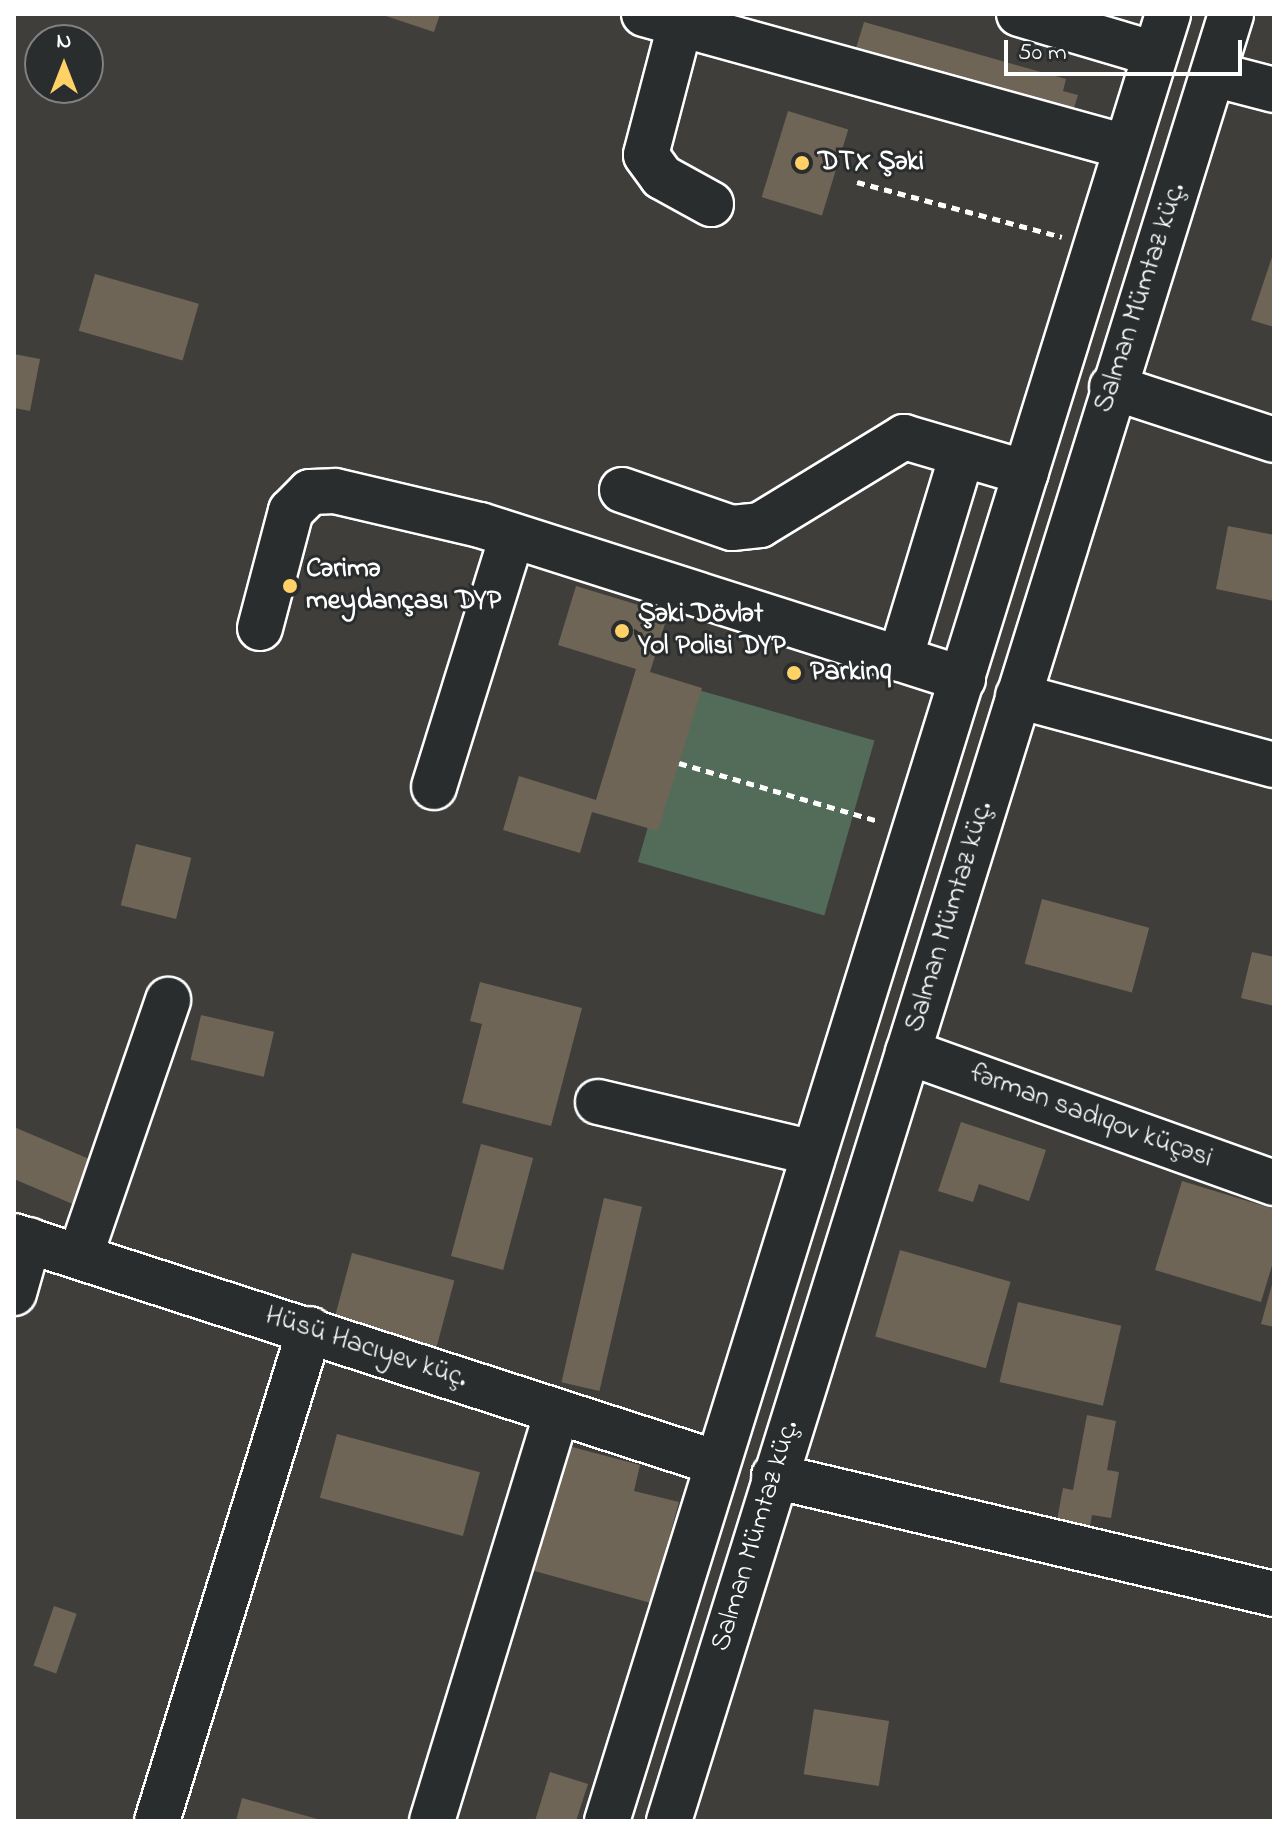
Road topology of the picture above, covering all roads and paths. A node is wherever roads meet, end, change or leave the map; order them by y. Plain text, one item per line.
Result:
1 (1019, 14) edge
2 (1231, 14) edge
3 (662, 19) edge
4 (1161, 34) edge
5 (1213, 74) junction
6 (1274, 90) edge
7 (1126, 147) junction
8 (857, 182) dead end
9 (711, 204) dead end
10 (1094, 245) junction
11 (1112, 387) junction
12 (1274, 440) edge
13 (962, 455) junction
14 (1026, 473) junction
15 (622, 490) dead end
16 (512, 536) junction
17 (260, 628) dead end
18 (900, 659) junction
19 (963, 679) junction
20 (1018, 696) junction
21 (679, 763) dead end
22 (1274, 765) edge
23 (434, 787) dead end
24 (914, 832) junction
25 (168, 1000) dead end
26 (908, 1052) junction
27 (598, 1102) dead end
28 (813, 1153) junction
29 (1274, 1183) edge
30 (22, 1238) edge
31 (80, 1256) junction
32 (14, 1293) edge
33 (310, 1329) junction
34 (738, 1397) junction
35 (557, 1412) junction
36 (793, 1416) junction
37 (717, 1463) junction
38 (774, 1476) junction
39 (1274, 1594) edge
40 (157, 1821) edge
41 (432, 1821) edge
42 (607, 1821) edge
43 (671, 1821) edge

1 - 4 main road
2 - 5 main road, Salman Mümtaz küç.
3 - 7 main road
3 - 9 main road
4 - 7 main road
5 - 6 main road
5 - 11 main road, Salman Mümtaz küç.
7 - 10 main road
8 - 10 path
10 - 14 main road
11 - 12 main road
11 - 20 main road, Salman Mümtaz küç.
13 - 14 main road
13 - 15 main road
13 - 18 main road
14 - 19 main road
16 - 17 main road
16 - 18 main road
16 - 23 main road
18 - 19 main road
19 - 20 main road
19 - 24 main road
20 - 22 main road
20 - 26 main road, Salman Mümtaz küç.
21 - 24 path
24 - 28 main road
25 - 31 main road
26 - 29 main road, fərman sadıqov küçəsi
26 - 36 main road, Salman Mümtaz küç.
27 - 28 main road
28 - 34 main road
30 - 31 main road, Hüsü Hacıyev küç.
30 - 32 main road
31 - 33 main road, Hüsü Hacıyev küç.
33 - 35 main road, Hüsü Hacıyev küç.
33 - 40 main road
34 - 36 main road
34 - 37 main road
35 - 37 main road, Hüsü Hacıyev küç.
35 - 41 main road
36 - 38 main road, Salman Mümtaz küç.
37 - 42 main road
38 - 39 main road
38 - 43 main road, Salman Mümtaz küç.

